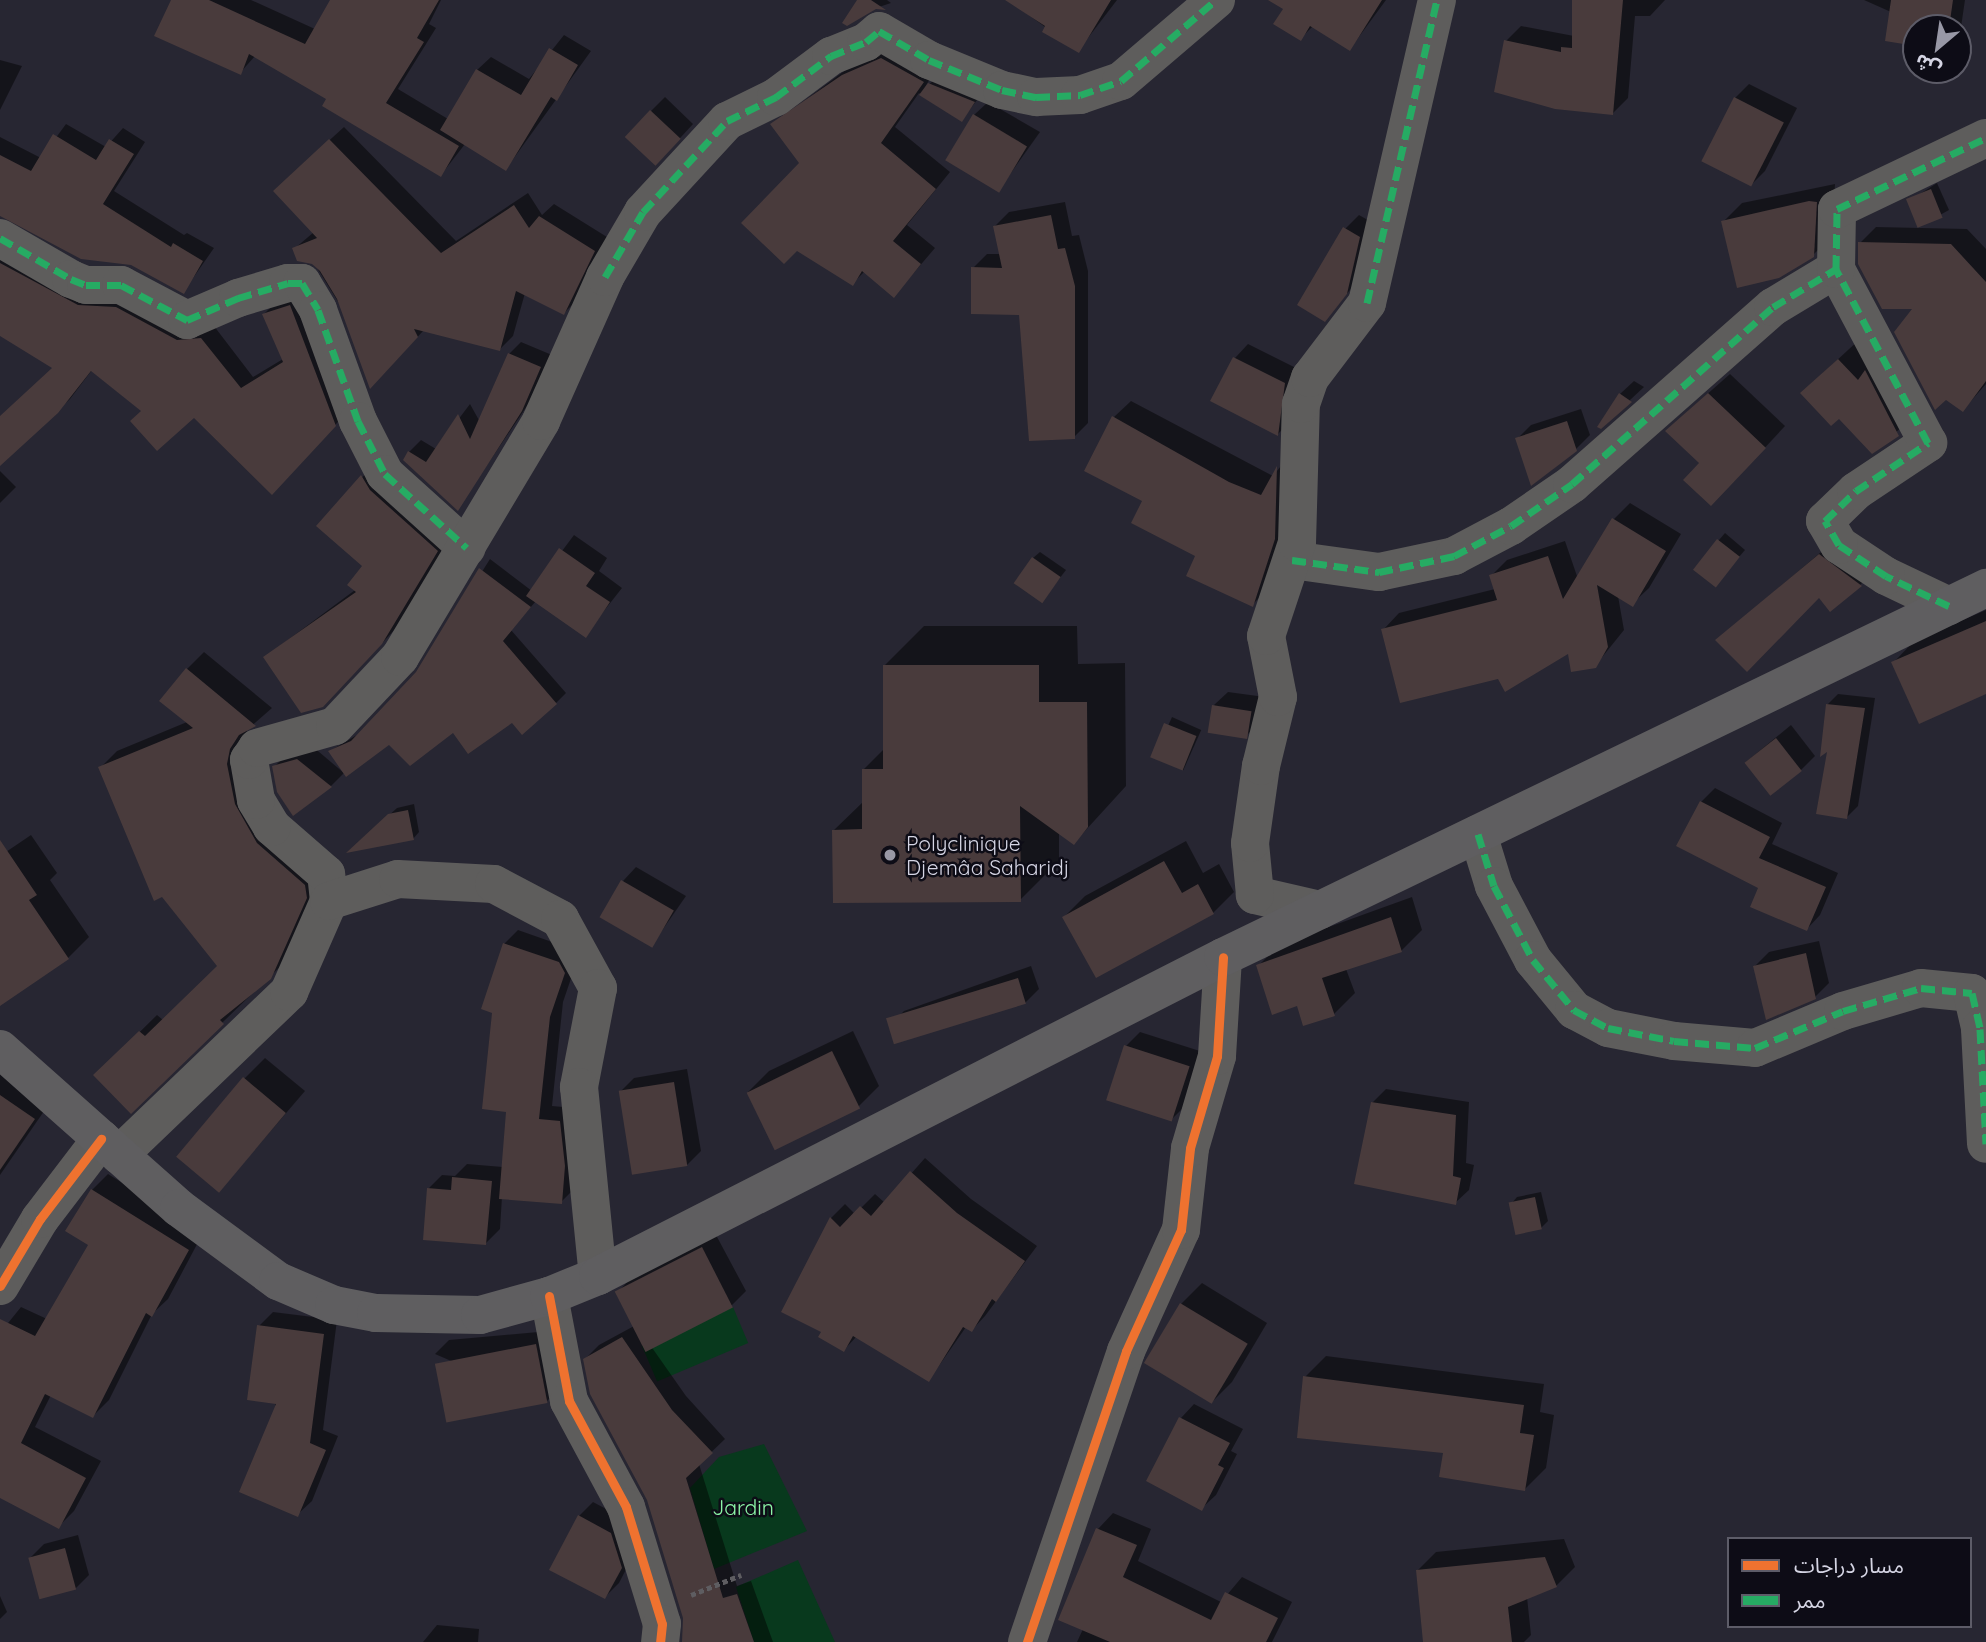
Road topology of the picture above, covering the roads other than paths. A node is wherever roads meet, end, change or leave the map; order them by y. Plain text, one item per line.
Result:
1 (1216, 0) edge
2 (1437, 0) edge
3 (1986, 138) edge
4 (0, 238) edge
5 (1836, 269) junction
6 (467, 548) junction
7 (1292, 560) junction
8 (1986, 588) edge
9 (1949, 606) junction
10 (1478, 834) junction
11 (329, 901) junction
12 (1320, 911) junction
13 (1223, 957) junction
14 (0, 1049) edge
15 (1986, 1144) edge
16 (110, 1147) junction
17 (598, 1276) junction
18 (0, 1286) edge
19 (549, 1296) junction
20 (659, 1625) edge
21 (1027, 1642) edge

1 - 6 street
2 - 7 street
3 - 5 street
4 - 6 street
5 - 7 street
5 - 9 street
6 - 11 street
7 - 12 street
8 - 9 main road
9 - 10 main road
10 - 12 main road
10 - 15 street
11 - 16 street
11 - 17 street
12 - 13 main road
13 - 17 main road
13 - 21 street
14 - 16 main road
16 - 18 street
16 - 19 main road
17 - 19 main road
19 - 20 street

